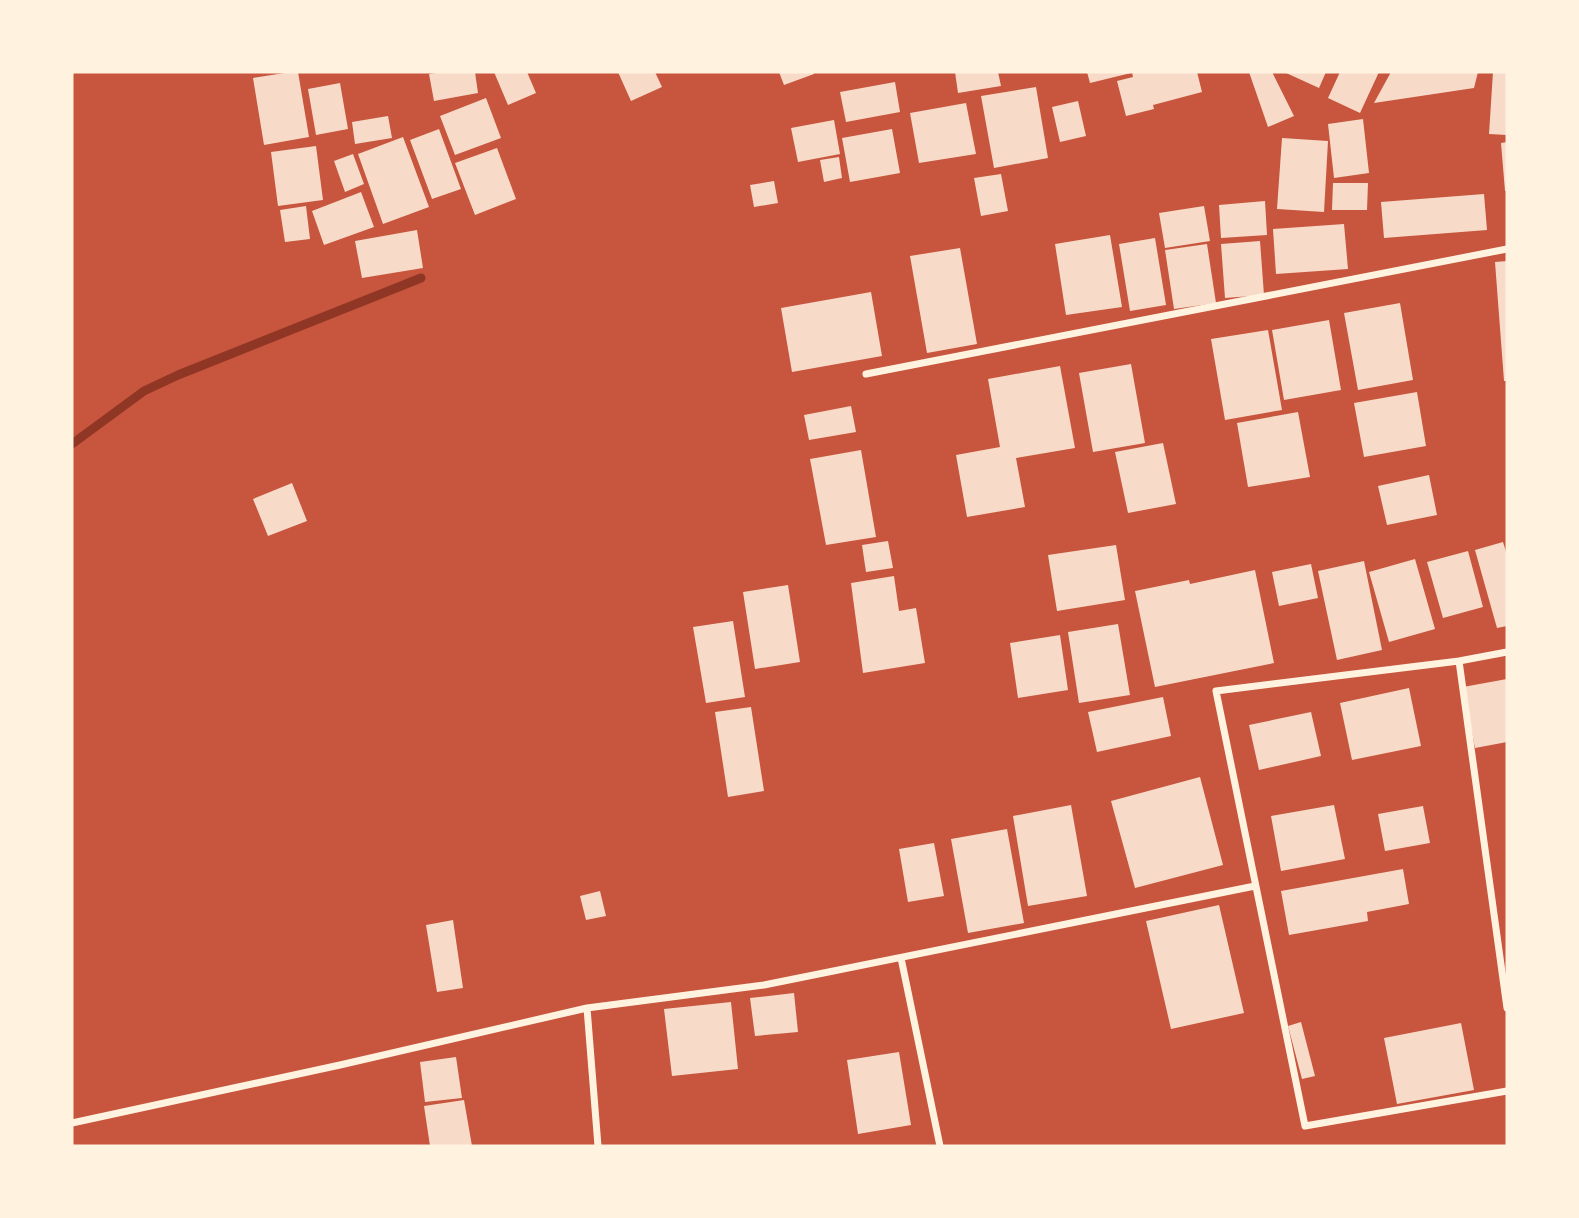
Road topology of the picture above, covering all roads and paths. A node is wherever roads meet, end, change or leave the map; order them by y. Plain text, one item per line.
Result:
1 (1507, 249) edge
2 (866, 374) dead end
3 (1507, 652) edge
4 (1459, 661) junction
5 (1255, 886) junction
6 (901, 958) junction
7 (587, 1008) junction
8 (1507, 1008) edge
9 (1507, 1091) edge
10 (72, 1124) edge
11 (598, 1146) edge
12 (940, 1146) edge

1 - 2 street
3 - 4 street
4 - 5 street
4 - 8 street
5 - 6 street
5 - 9 street
6 - 7 street
6 - 12 street
7 - 10 street
7 - 11 street

